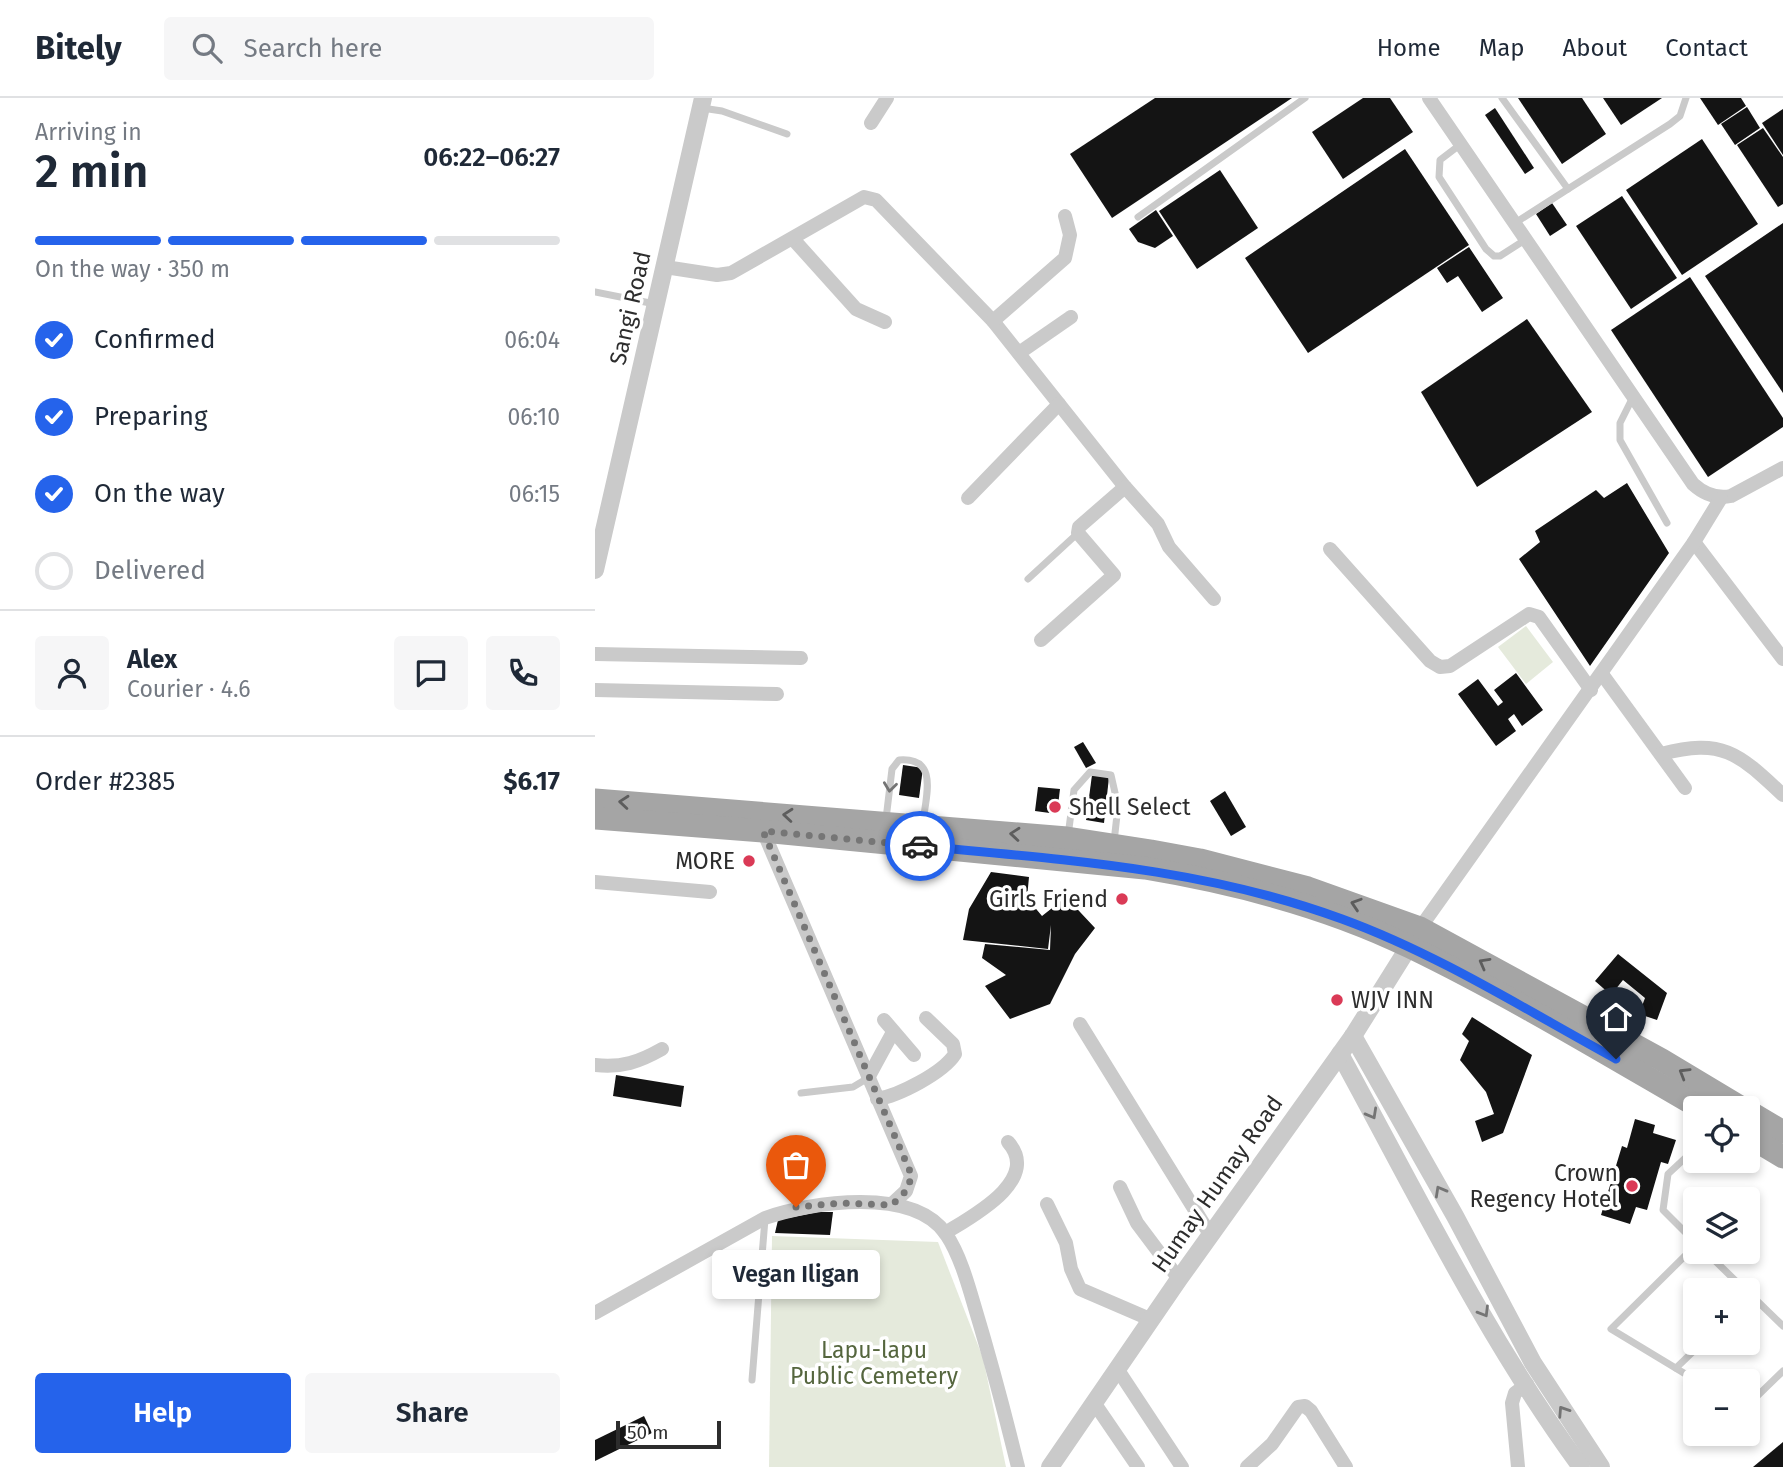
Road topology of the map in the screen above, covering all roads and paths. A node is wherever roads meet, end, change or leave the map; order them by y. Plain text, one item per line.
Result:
1 (887, 98) edge
2 (1305, 98) edge
3 (1502, 98) edge
4 (1686, 98) edge
5 (1435, 100) edge
6 (702, 103) edge
7 (871, 123) dead end
8 (787, 134) dead end
9 (1461, 144) junction
10 (1568, 189) junction
11 (1065, 216) dead end
12 (1137, 217) dead end
13 (1515, 223) junction
14 (793, 239) junction
15 (1526, 239) junction
16 (664, 267) junction
17 (595, 292) edge
18 (656, 304) junction
19 (1071, 317) dead end
20 (993, 321) junction
21 (885, 322) dead end
22 (1019, 353) junction
23 (1634, 397) junction
24 (1059, 404) junction
25 (1783, 468) edge
26 (1125, 487) junction
27 (968, 498) dead end
28 (1721, 498) junction
29 (1667, 523) dead end
30 (1078, 533) junction
31 (1694, 542) junction
32 (1330, 549) dead end
33 (596, 559) edge
34 (1028, 579) dead end
35 (1214, 599) dead end
36 (1041, 640) dead end
37 (595, 654) edge
38 (801, 658) dead end
39 (1783, 659) edge
40 (1602, 674) junction
41 (595, 690) edge
42 (1591, 690) junction
43 (777, 694) dead end
44 (1661, 754) junction
45 (1685, 788) dead end
46 (1783, 795) edge
47 (595, 800) edge
48 (595, 818) edge
49 (885, 823) junction
50 (922, 826) junction
51 (763, 831) junction
52 (1067, 838) junction
53 (1114, 846) junction
54 (595, 882) edge
55 (710, 892) dead end
56 (1415, 937) junction
57 (926, 1018) dead end
58 (1080, 1024) dead end
59 (1353, 1036) junction
60 (662, 1049) dead end
61 (1339, 1054) junction
62 (914, 1055) dead end
63 (595, 1065) edge
64 (868, 1078) junction
65 (801, 1093) dead end
66 (1722, 1096) edge
67 (1683, 1098) edge
68 (877, 1099) junction
69 (1760, 1118) edge
70 (1783, 1132) edge
71 (1009, 1142) dead end
72 (1760, 1143) edge
73 (1783, 1157) edge
74 (1683, 1160) edge
75 (1120, 1187) dead end
76 (1047, 1204) dead end
77 (892, 1205) junction
78 (1455, 1216) junction
79 (765, 1218) junction
80 (1435, 1227) junction
81 (1683, 1231) edge
82 (945, 1233) junction
83 (1211, 1236) junction
84 (1683, 1257) edge
85 (1718, 1264) edge
86 (1733, 1278) edge
87 (1179, 1279) junction
88 (1760, 1304) edge
89 (595, 1312) edge
90 (1152, 1320) junction
91 (1783, 1326) edge
92 (1690, 1355) edge
93 (1676, 1368) junction
94 (1118, 1370) junction
95 (1783, 1370) edge
96 (1683, 1372) edge
97 (752, 1380) dead end
98 (1527, 1384) junction
99 (1760, 1393) edge
100 (1095, 1404) junction
101 (1057, 1464) edge
102 (1018, 1467) edge
103 (1138, 1467) edge
104 (1182, 1467) edge
105 (1247, 1467) edge
106 (1346, 1467) edge
107 (1518, 1467) edge
108 (1581, 1467) edge
109 (1601, 1467) edge

1 - 7 street
2 - 12 lane
3 - 10 lane
4 - 10 lane
5 - 9 street
6 - 8 lane
6 - 16 street, Sangi Road
9 - 13 street
9 - 15 lane
10 - 13 lane
11 - 20 street
13 - 15 street
14 - 16 street
14 - 20 street
14 - 21 street
15 - 23 street
16 - 18 street, Sangi Road
17 - 18 lane
18 - 33 street, Sangi Road
19 - 22 street
20 - 22 street
22 - 24 street
23 - 28 street
23 - 29 lane
24 - 26 street
24 - 27 street
25 - 28 street
26 - 30 street
26 - 35 street
28 - 31 street
30 - 34 lane
30 - 36 street
31 - 39 street
31 - 40 street
32 - 42 street
37 - 38 street
40 - 42 street
40 - 44 street
41 - 43 street
42 - 56 street
44 - 45 street
44 - 46 street
49 -> 47 main road
48 - 51 main road
49 - 50 main road
50 -> 49 lane
52 -> 50 main road
51 - 56 main road
51 - 64 street
52 - 53 main road
52 - 53 lane
56 -> 53 main road
54 - 55 street
56 - 59 street, Humay Humay Road
66 -> 56 main road
56 - 67 main road
57 - 68 street
58 - 83 street
59 - 61 street, Humay Humay Road
78 -> 59 street
60 - 63 street
61 -> 80 street
61 - 83 street, Humay Humay Road
62 - 64 street
64 - 65 lane
64 - 68 street
68 - 77 street
69 - 70 main road
71 - 82 street
72 - 73 main road
74 - 81 lane
75 - 87 street
76 - 90 street
77 - 79 street
77 - 82 street
78 - 80 street
109 -> 78 street
79 - 89 street
79 - 97 lane
80 -> 98 street
82 - 102 street
83 - 87 street, Humay Humay Road
84 - 93 lane
85 - 86 lane
87 - 90 street, Humay Humay Road
88 - 91 lane
90 - 94 street, Humay Humay Road
92 - 93 lane
93 - 96 lane
94 - 100 street, Humay Humay Road
94 - 104 street
95 - 99 lane
98 - 107 street
98 - 108 street
100 - 101 street, Humay Humay Road
100 - 103 street
105 - 106 street

